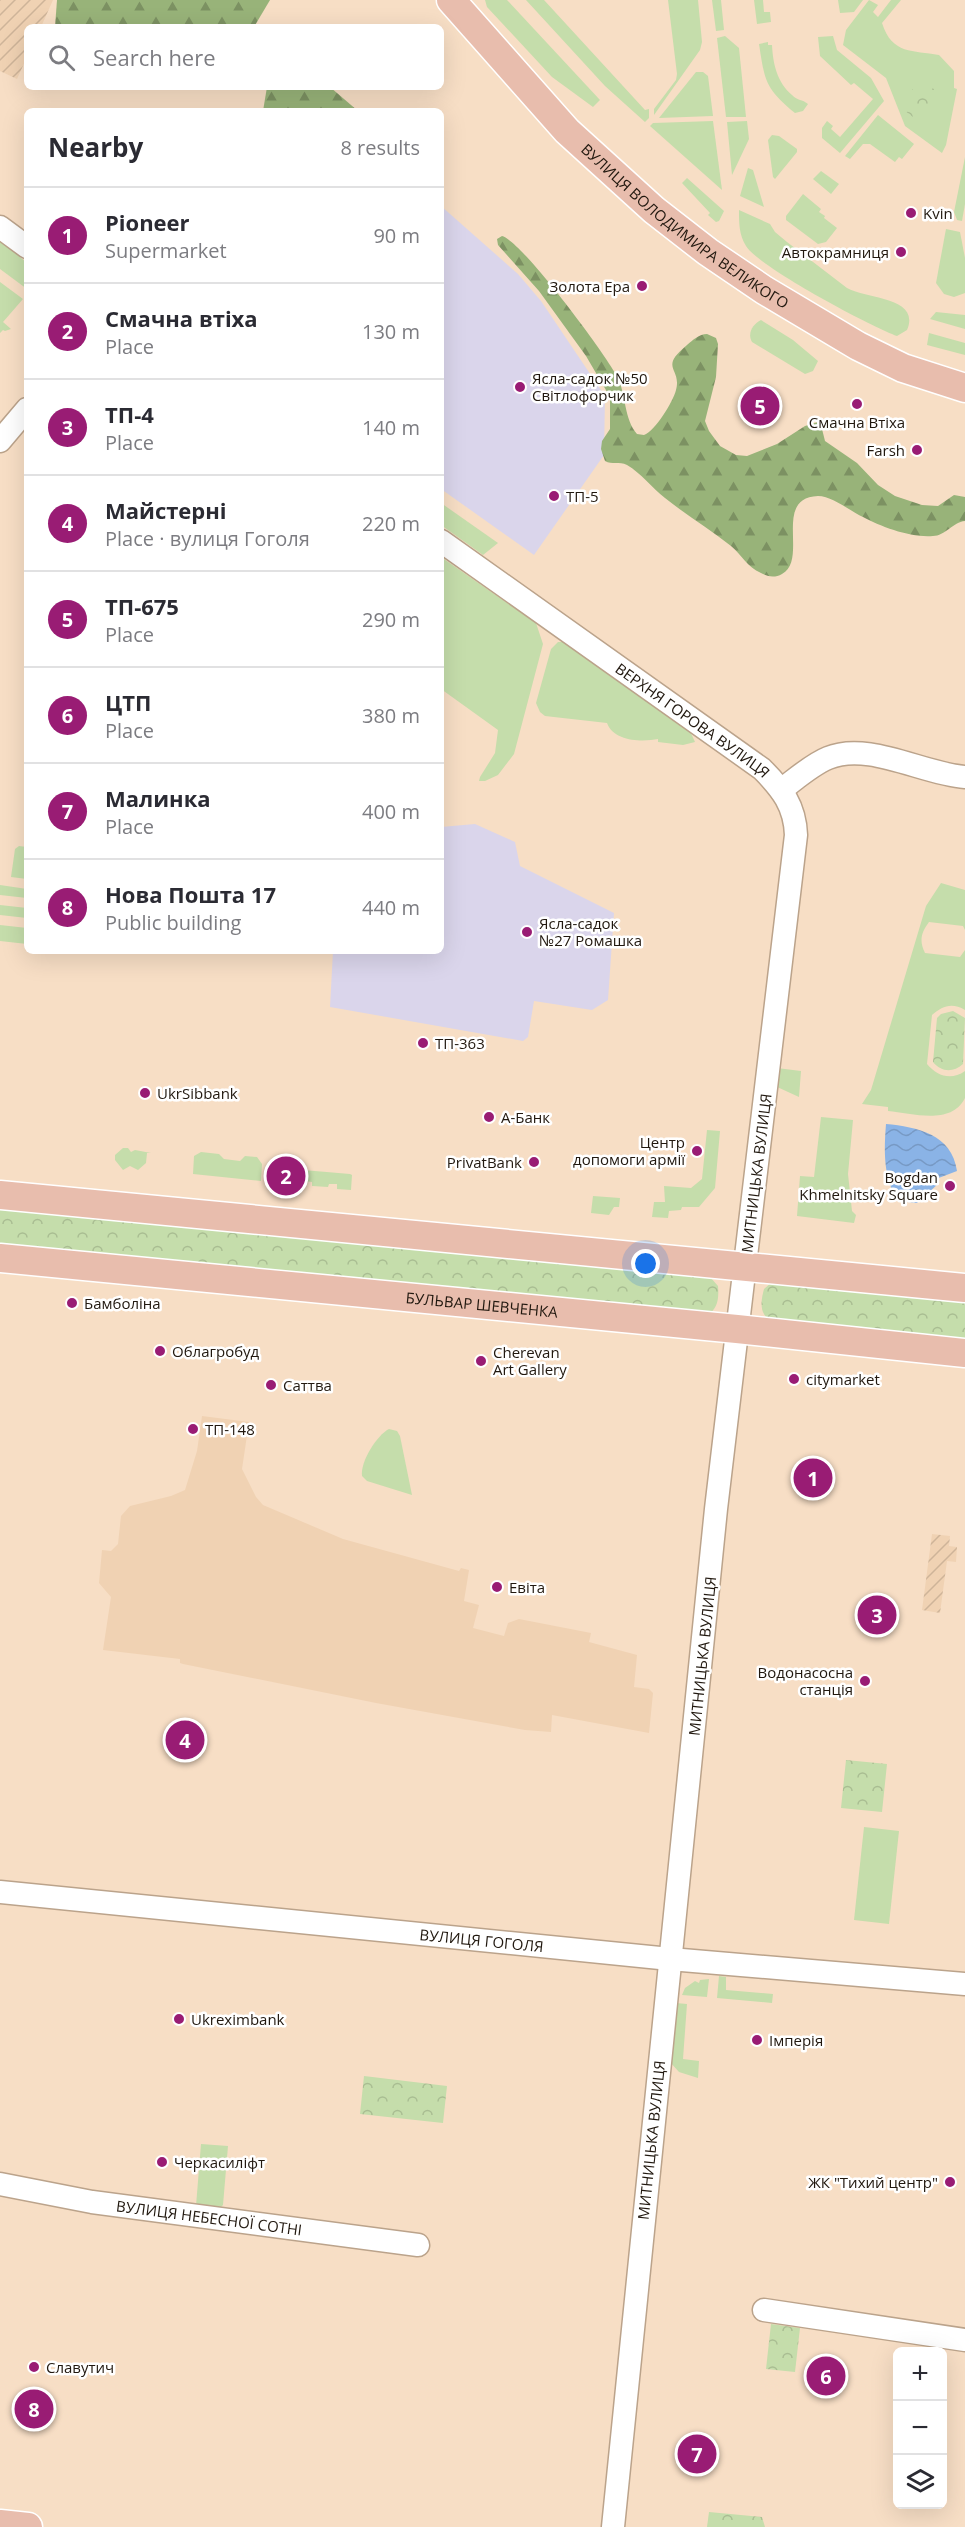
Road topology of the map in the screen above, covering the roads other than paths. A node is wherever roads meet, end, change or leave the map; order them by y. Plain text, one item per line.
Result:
1 (451, 0) edge
2 (0, 227) edge
3 (24, 245) edge
4 (965, 388) edge
5 (24, 413) edge
6 (0, 441) edge
7 (444, 543) edge
8 (965, 777) edge
9 (781, 790) junction
10 (0, 1195) edge
11 (0, 1258) edge
12 (744, 1266) junction
13 (965, 1288) edge
14 (737, 1329) junction
15 (965, 1353) edge
16 (0, 1892) edge
17 (670, 1959) junction
18 (965, 1984) edge
19 (0, 2184) edge
20 (418, 2245) dead end
21 (764, 2310) dead end
22 (965, 2340) edge
23 (0, 2524) edge
24 (28, 2527) edge
25 (613, 2527) edge

1 - 4 main road, ВУЛИЦЯ ВОЛОДИМИРА ВЕЛИКОГО
2 - 3 street
5 - 6 street
7 - 9 street, ВЕРХНЯ ГОРОВА ВУЛИЦЯ
8 - 9 street, ВЕРХНЯ ГОРОВА ВУЛИЦЯ
9 - 12 street, МИТНИЦЬКА ВУЛИЦЯ
10 - 12 main road
11 - 14 main road, БУЛЬВАР ШЕВЧЕНКА
12 - 13 main road
12 - 14 street, МИТНИЦЬКА ВУЛИЦЯ
14 - 15 main road, БУЛЬВАР ШЕВЧЕНКА
14 - 17 street, МИТНИЦЬКА ВУЛИЦЯ
16 - 17 street, ВУЛИЦЯ ГОГОЛЯ
17 - 18 street, ВУЛИЦЯ ГОГОЛЯ
17 - 25 street, МИТНИЦЬКА ВУЛИЦЯ
19 - 20 street, ВУЛИЦЯ НЕБЕСНОЇ СОТНІ
21 - 22 street
23 - 24 main road

